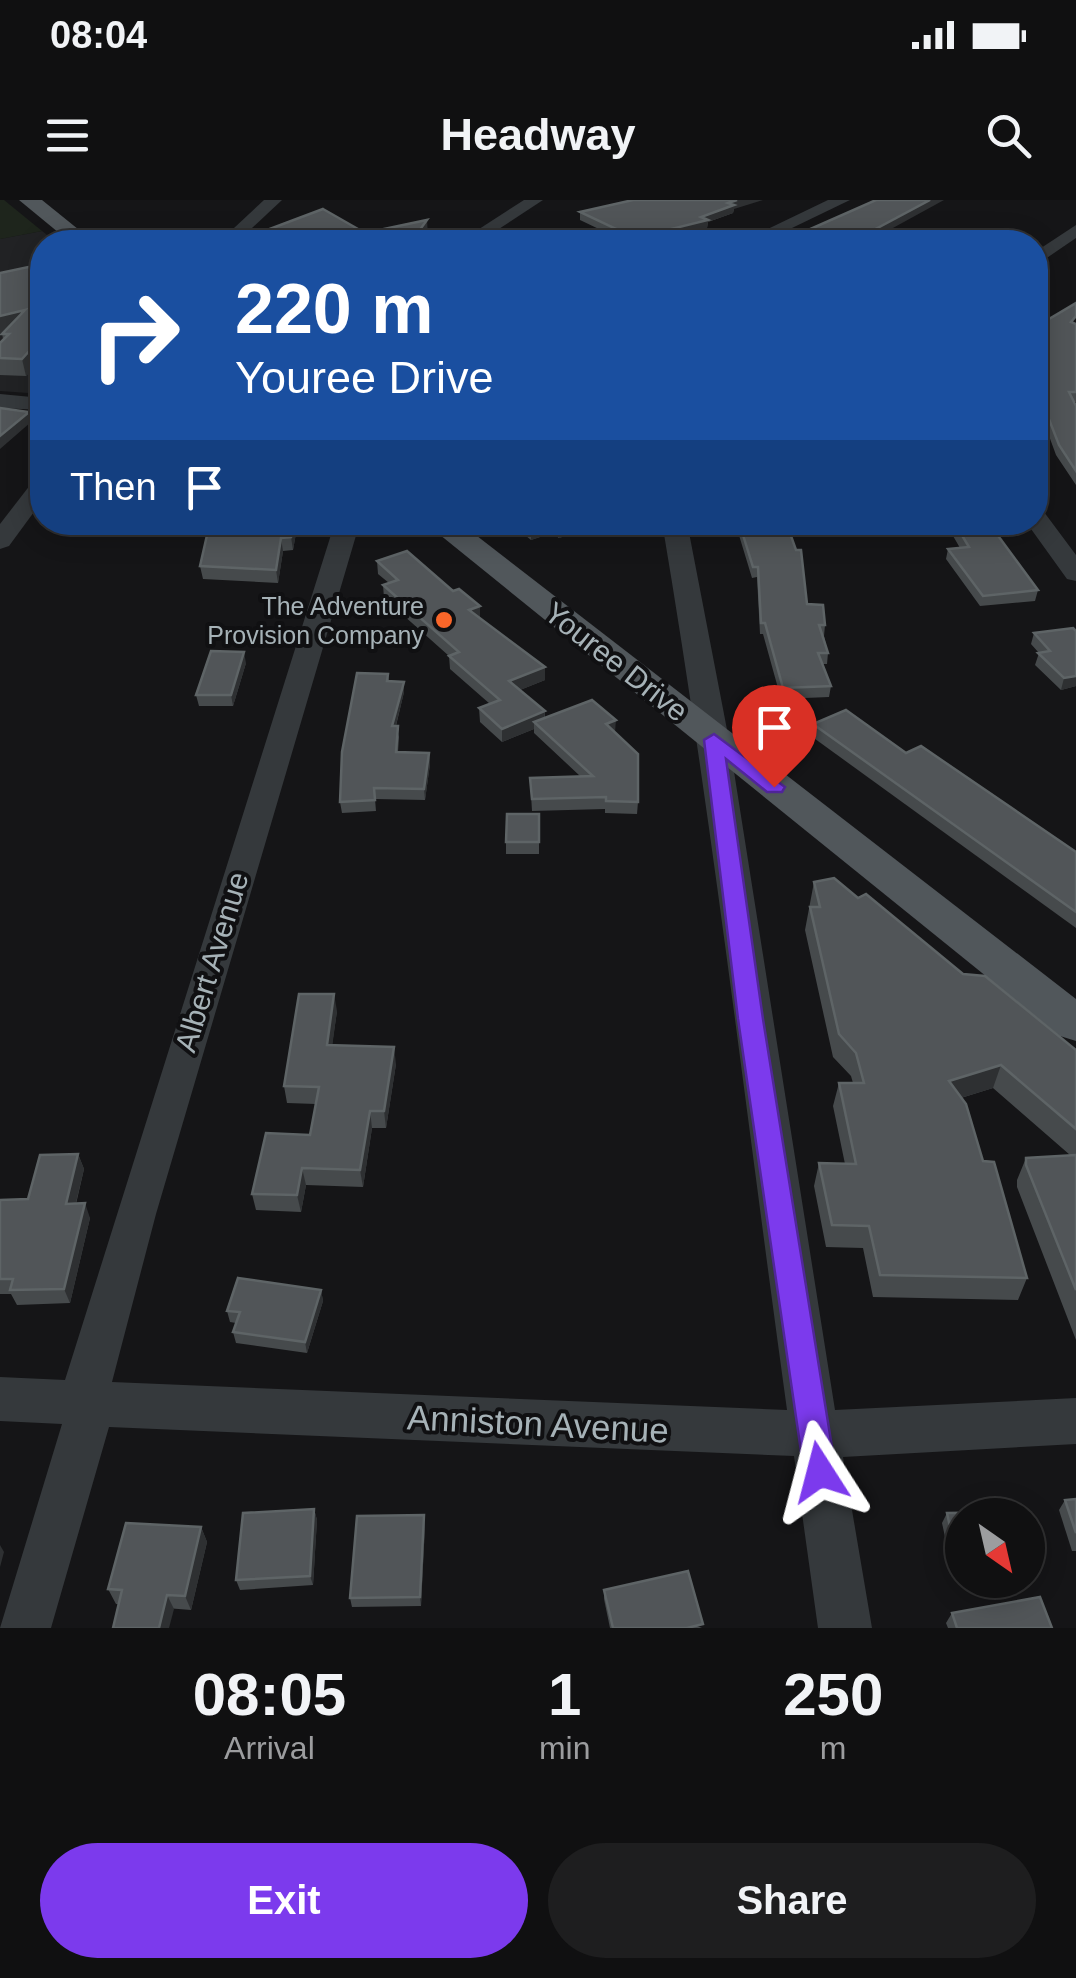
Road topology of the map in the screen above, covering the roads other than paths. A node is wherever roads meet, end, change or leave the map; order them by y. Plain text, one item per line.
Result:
1 (29, 200) edge
2 (274, 200) edge
3 (535, 200) edge
4 (842, 200) edge
5 (68, 230) edge
6 (240, 230) edge
7 (487, 230) edge
8 (776, 230) edge
9 (1076, 230) edge
10 (1048, 251) edge
11 (0, 400) edge
12 (30, 403) edge
13 (30, 501) edge
14 (344, 535) edge
15 (455, 535) edge
16 (676, 535) edge
17 (1048, 535) edge
18 (0, 541) edge
19 (1076, 573) edge
20 (714, 740) junction
21 (1076, 1024) edge
22 (0, 1399) edge
23 (87, 1403) junction
24 (1076, 1421) edge
25 (814, 1433) junction
26 (24, 1628) edge
27 (845, 1628) edge

1 - 5 main road
2 - 6 street
3 - 7 street
4 - 8 street
9 - 10 street
11 - 12 street
13 - 18 street
14 - 23 street, Albert Avenue
15 - 20 main road, Youree Drive
16 - 20 street
17 - 19 street
20 - 21 main road, Youree Drive
20 - 25 street
22 - 23 street, Anniston Avenue
23 - 25 street, Anniston Avenue
23 - 26 street, Albert Avenue
24 - 25 street, Anniston Avenue
25 - 27 street

